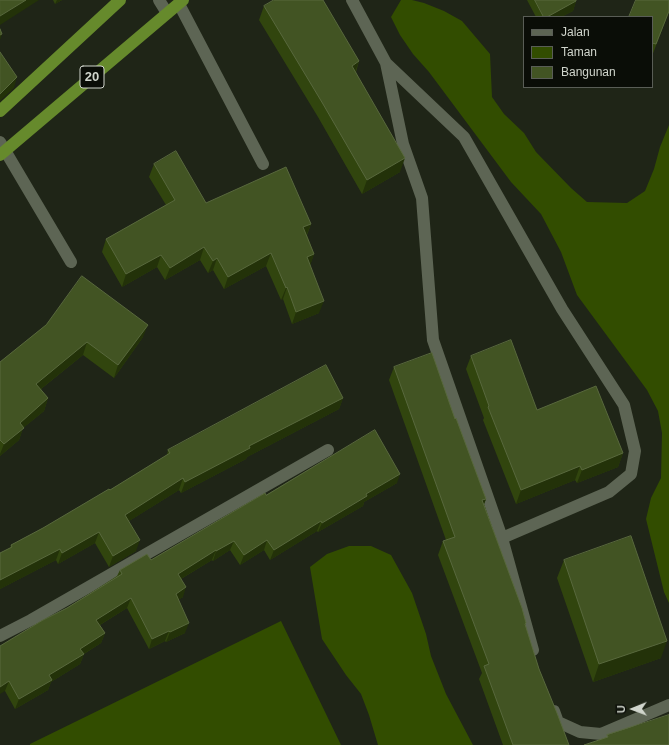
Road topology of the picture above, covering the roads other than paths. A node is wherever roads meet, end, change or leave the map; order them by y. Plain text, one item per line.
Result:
1 (120, 0) edge
2 (159, 0) edge
3 (352, 0) edge
4 (181, 2) edge
5 (167, 13) junction
6 (386, 63) junction
7 (0, 111) edge
8 (2, 149) edge
9 (263, 164) dead end
10 (71, 262) dead end
11 (328, 450) dead end
12 (502, 538) junction
13 (0, 636) edge
14 (537, 665) edge
15 (550, 701) edge
16 (669, 705) edge

1 - 7 highway
2 - 5 street
3 - 6 street
4 - 5 highway, 20
4 - 9 street
5 - 8 highway, 20
6 - 12 street
6 - 12 street
8 - 10 street
11 - 13 street
12 - 14 street
15 - 16 street

